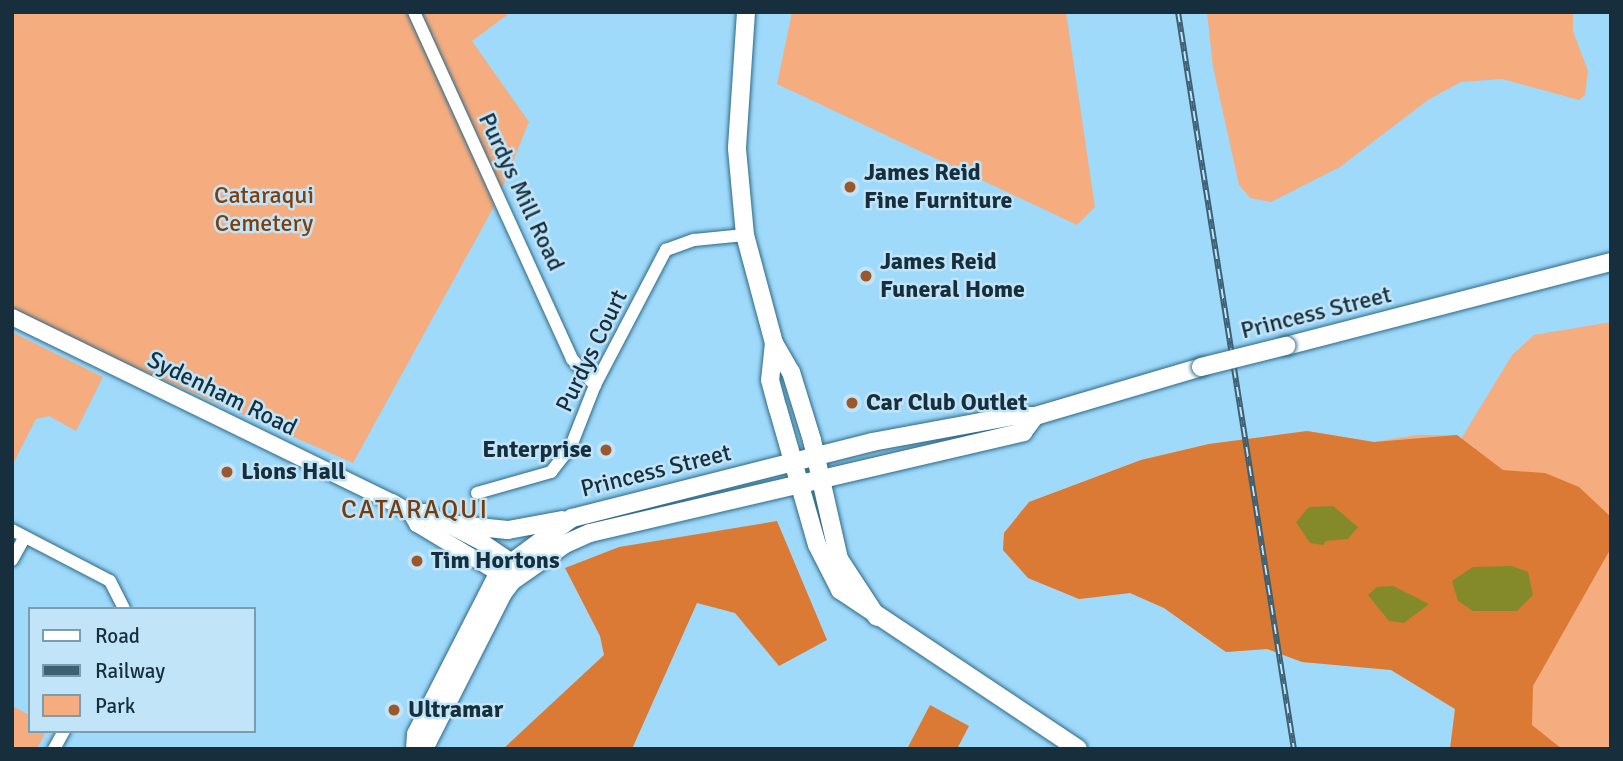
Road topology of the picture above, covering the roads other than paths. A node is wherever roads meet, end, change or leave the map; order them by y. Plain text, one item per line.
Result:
1 (414, 12) edge
2 (748, 16) edge
3 (745, 235) junction
4 (1611, 262) edge
5 (12, 317) edge
6 (774, 343) junction
7 (595, 386) junction
8 (1035, 416) junction
9 (816, 457) junction
10 (793, 464) junction
11 (821, 482) junction
12 (800, 486) junction
13 (477, 493) dead end
14 (411, 513) junction
15 (572, 518) junction
16 (448, 524) junction
17 (12, 530) edge
18 (25, 537) junction
19 (12, 560) edge
20 (511, 571) junction
21 (123, 607) edge
22 (877, 617) junction
23 (63, 733) edge
24 (54, 749) edge
25 (417, 749) edge
26 (1078, 749) edge

1 - 7 street, Purdys Mill Road
2 - 3 main road
3 - 6 main road
3 - 7 street, Purdys Court
4 - 8 main road, Princess Street, bridge
5 - 14 main road, Sydenham Road
6 - 9 main road
6 - 10 main road
7 - 13 street, Purdys Court
8 - 9 main road, Princess Street
8 - 11 main road, Princess Street
9 - 10 main road, Princess Street
9 - 11 main road
10 - 12 main road
10 - 15 main road, Princess Street
11 - 12 main road, Princess Street
11 - 22 main road
12 - 20 main road, Princess Street
12 - 22 main road
14 - 16 main road, Sydenham Road
14 - 20 main road, Sydenham Road
15 - 16 main road
15 - 20 main road, Princess Street
16 - 20 main road, Sydenham Road
17 - 18 street
18 - 19 street
18 - 21 street
20 - 25 main road, Princess Street
22 - 26 main road
23 - 24 street

